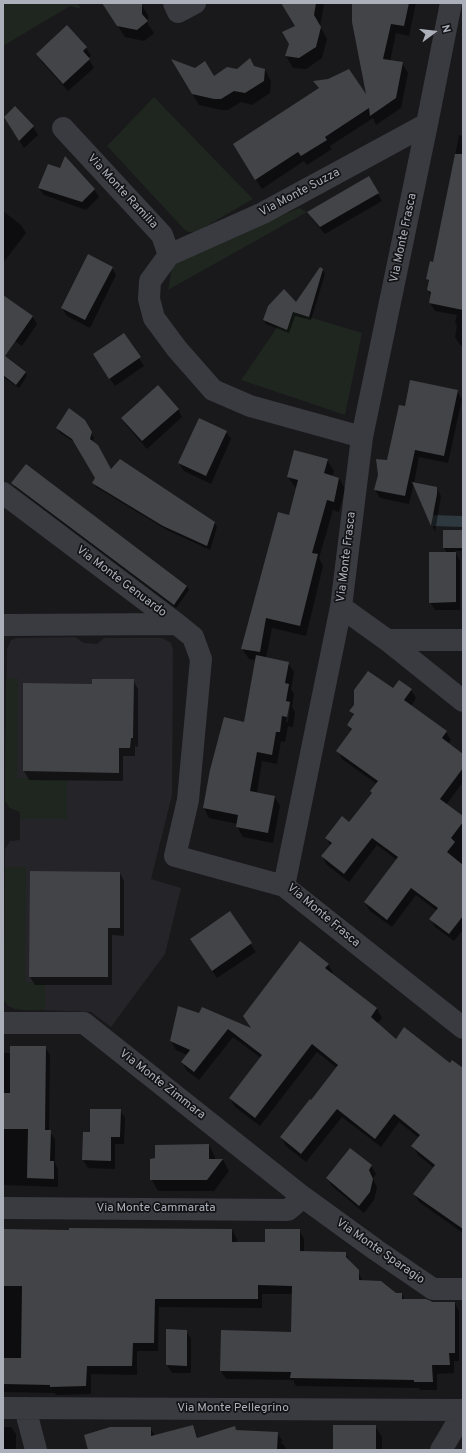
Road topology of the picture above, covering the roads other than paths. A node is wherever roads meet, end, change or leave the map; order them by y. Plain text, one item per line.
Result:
1 (174, 3) edge
2 (195, 3) edge
3 (451, 3) edge
4 (427, 124) junction
5 (63, 128) dead end
6 (169, 255) junction
7 (362, 437) junction
8 (3, 493) edge
9 (341, 607) junction
10 (177, 624) junction
11 (3, 625) edge
12 (387, 640) junction
13 (463, 640) edge
14 (463, 701) edge
15 (284, 886) junction
16 (3, 1023) edge
17 (463, 1028) edge
18 (303, 1197) junction
19 (3, 1208) edge
20 (463, 1290) edge
21 (3, 1408) edge
22 (25, 1408) junction
23 (463, 1412) edge
24 (36, 1450) edge
25 (441, 1450) edge

1 - 2 street
3 - 4 street, Via Monte Frasca
4 - 6 street, Via Monte Suzza
4 - 7 street, Via Monte Frasca
5 - 6 street, Via Monte Ramilia
6 - 7 street
7 - 9 street, Via Monte Frasca
8 - 10 street, Via Monte Genuardo
9 - 12 street
9 - 15 street, Via Monte Frasca
10 - 11 street, Via Monte Genuardo
10 - 15 street
12 - 13 street
12 - 14 street
15 - 17 street, Via Monte Frasca
16 - 18 street, Via Monte Zimmara
18 - 19 street, Via Monte Cammarata
18 - 20 street, Via Monte Sparagio
21 - 22 street, Via Monte Pellegrino
22 - 23 street, Via Monte Pellegrino
22 - 24 street
23 - 25 street

